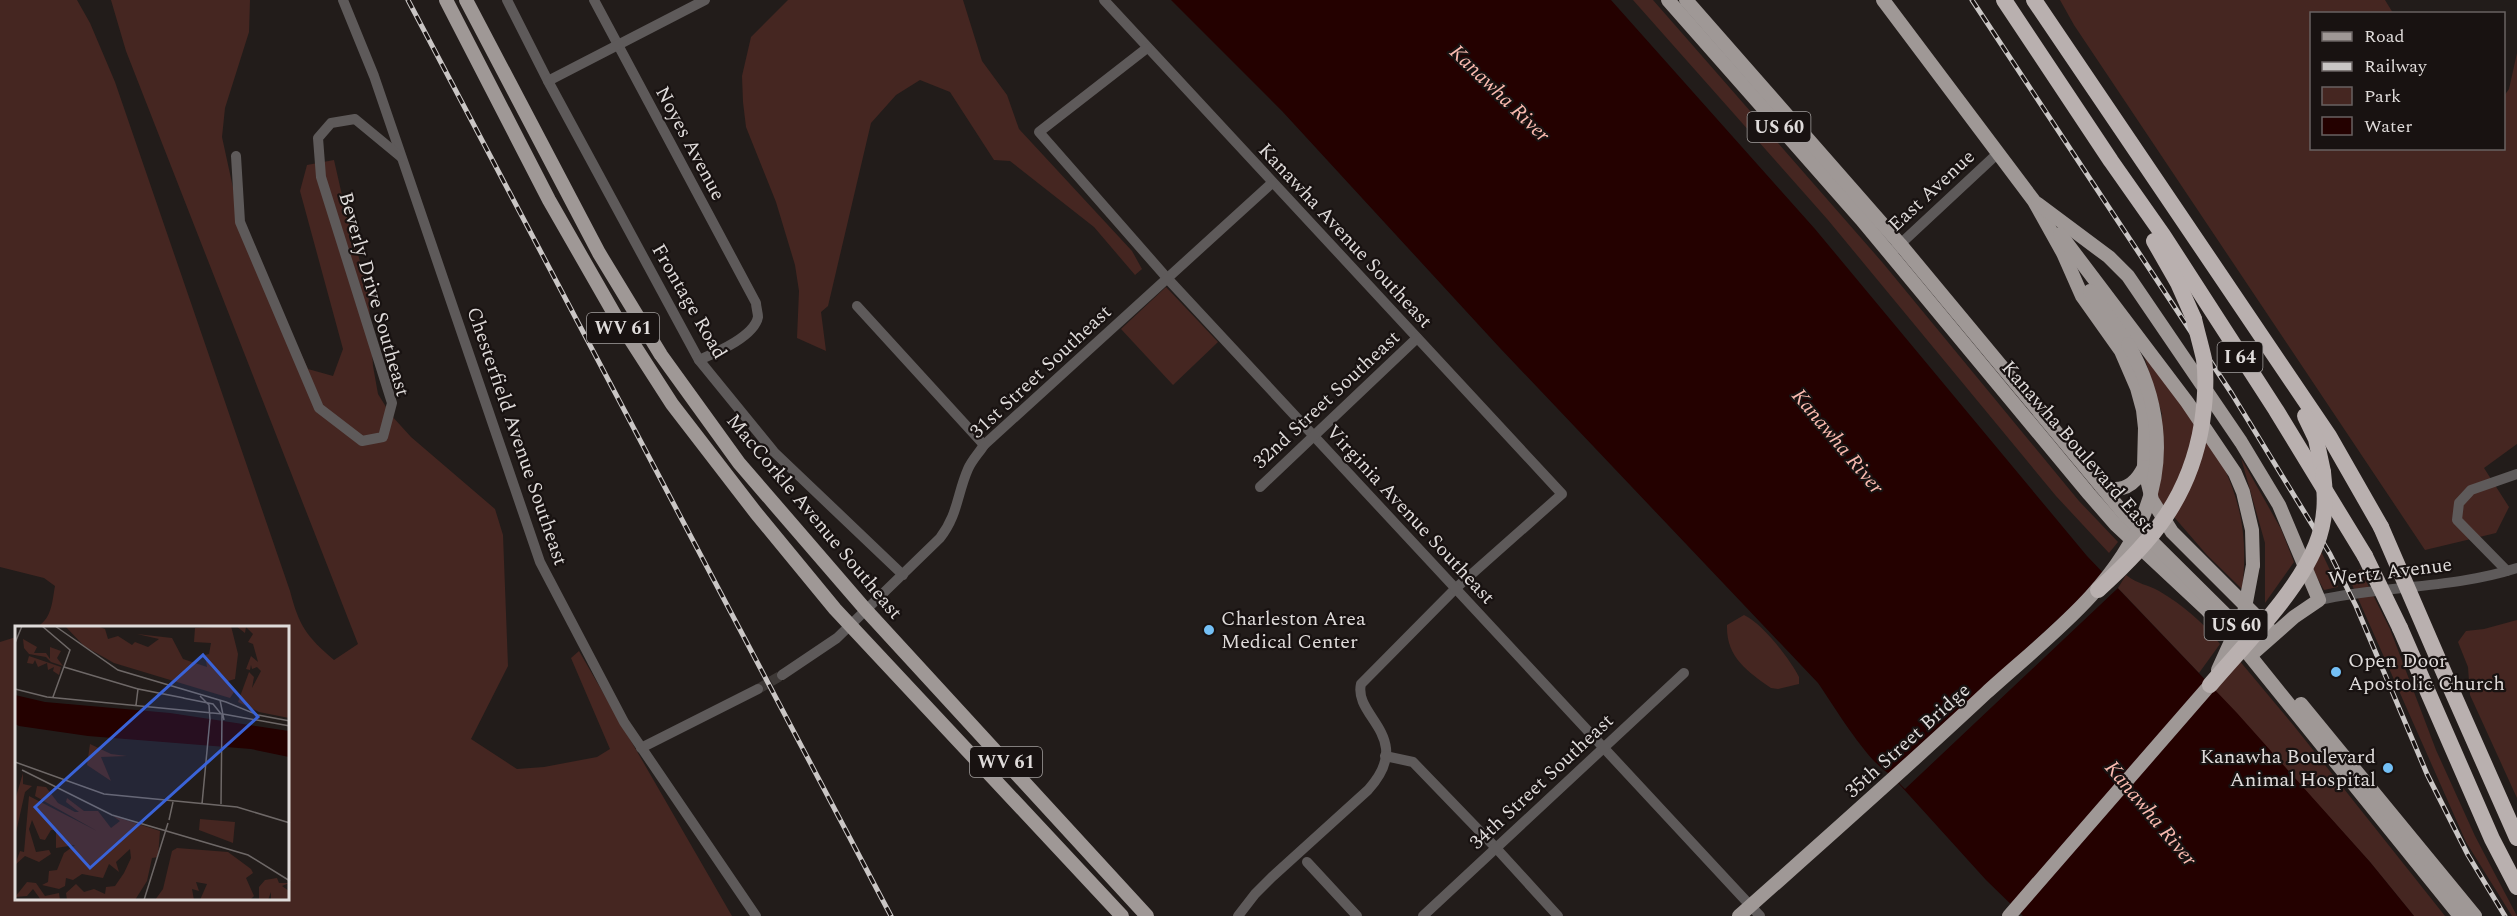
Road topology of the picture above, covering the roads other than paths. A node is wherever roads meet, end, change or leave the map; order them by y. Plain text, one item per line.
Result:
1 (343, 0) edge
2 (446, 0) edge
3 (466, 0) edge
4 (507, 0) edge
5 (594, 0) edge
6 (705, 0) edge
7 (1104, 0) edge
8 (1668, 0) edge
9 (1686, 0) edge
10 (1883, 0) edge
11 (2004, 0) edge
12 (2034, 0) edge
13 (619, 46) junction
14 (1147, 48) junction
15 (548, 81) junction
16 (1997, 154) junction
17 (236, 156) dead end
18 (402, 157) junction
19 (2111, 161) junction
20 (1272, 183) junction
21 (2034, 201) junction
22 (1895, 248) junction
23 (2063, 253) junction
24 (1167, 278) junction
25 (857, 306) dead end
26 (1417, 338) junction
27 (2271, 351) junction
28 (699, 360) junction
29 (1314, 436) junction
30 (984, 445) junction
31 (2144, 467) junction
32 (2517, 474) edge
33 (2101, 486) junction
34 (1260, 487) dead end
35 (2512, 570) edge
36 (903, 575) junction
37 (1456, 588) junction
38 (2098, 590) junction
39 (2319, 600) junction
40 (865, 609) junction
41 (850, 624) junction
42 (2274, 634) junction
43 (2254, 653) junction
44 (1684, 673) dead end
45 (783, 675) tunnel mouth
46 (2210, 685) junction
47 (758, 689) tunnel mouth
48 (641, 748) junction
49 (1603, 748) junction
50 (1385, 756) junction
51 (2517, 838) edge
52 (1496, 848) junction
53 (1307, 862) dead end
54 (2517, 886) edge
55 (756, 916) edge
56 (1122, 916) edge
57 (1147, 916) edge
58 (1238, 916) edge
59 (1357, 916) edge
60 (1423, 916) edge
61 (1558, 916) edge
62 (1739, 916) edge
63 (1760, 916) edge
64 (2009, 916) edge
65 (2460, 916) edge
66 (2475, 916) edge

1 - 18 street, Chesterfield Avenue Southeast
2 - 41 main road, MacCorkle Avenue Southeast / WV 61
3 - 40 main road, MacCorkle Avenue Southeast / WV 61
4 - 15 street, Frontage Road
5 - 13 street, Noyes Avenue
6 - 13 street
7 - 14 street, Kanawha Avenue Southeast
8 - 22 main road, Kanawha Boulevard East / US 60
9 - 22 main road, Kanawha Boulevard East / US 60
10 - 16 main road
11 - 19 highway, I 64
12 - 27 highway, I 64
13 - 15 street
13 - 28 street, Noyes Avenue
14 - 20 street, Kanawha Avenue Southeast
14 - 24 street, Virginia Avenue Southeast
15 - 28 street, Frontage Road
16 - 21 main road
16 - 22 street, East Avenue
17 - 18 street, Beverly Drive Southeast
18 - 48 street, Chesterfield Avenue Southeast
19 - 38 highway, bridge
19 - 54 highway, I 64, bridge
20 - 24 street, 31st Street Southeast
20 - 26 street, Kanawha Avenue Southeast
21 - 23 main road
21 - 39 main road
21 - 46 main road, bridge
22 - 33 main road, Kanawha Boulevard East / US 60
22 - 43 main road, Kanawha Boulevard East / US 60
23 - 31 main road
23 - 38 main road, 35th Street Bridge, bridge
24 - 29 street, Virginia Avenue Southeast
24 - 30 street, 31st Street Southeast
25 - 30 street
26 - 29 street, 32nd Street Southeast
26 - 37 street, Kanawha Avenue Southeast
27 - 46 highway, bridge
27 - 51 highway, I 64, bridge
28 - 36 street, Frontage Road
29 - 34 street, 32nd Street Southeast
29 - 37 street, Virginia Avenue Southeast
30 - 36 street, 31st Street Southeast
31 - 33 main road
31 - 42 main road
32 - 35 street
33 - 43 main road, Kanawha Boulevard East / US 60
35 - 39 street, Wertz Avenue
36 - 40 street, 31st Street Southeast
37 - 49 street, Virginia Avenue Southeast
37 - 50 street
38 - 62 main road, 35th Street Bridge, bridge
39 - 42 main road, Wertz Avenue
40 - 41 street, 31st Street Southeast
40 - 57 main road, MacCorkle Avenue Southeast / WV 61
41 - 45 street, 31st Street Southeast
41 - 56 main road, MacCorkle Avenue Southeast / WV 61
42 - 43 main road, Wertz Avenue
43 - 65 main road, Kanawha Boulevard East / US 60
43 - 66 main road, Kanawha Boulevard East / US 60
44 - 49 street, 34th Street Southeast
46 - 64 main road
47 - 48 street
48 - 55 street, Chesterfield Avenue Southeast
49 - 52 street, 34th Street Southeast
49 - 63 street, Virginia Avenue Southeast
50 - 52 street
50 - 58 street
52 - 60 street, 34th Street Southeast
52 - 61 street
53 - 59 street

